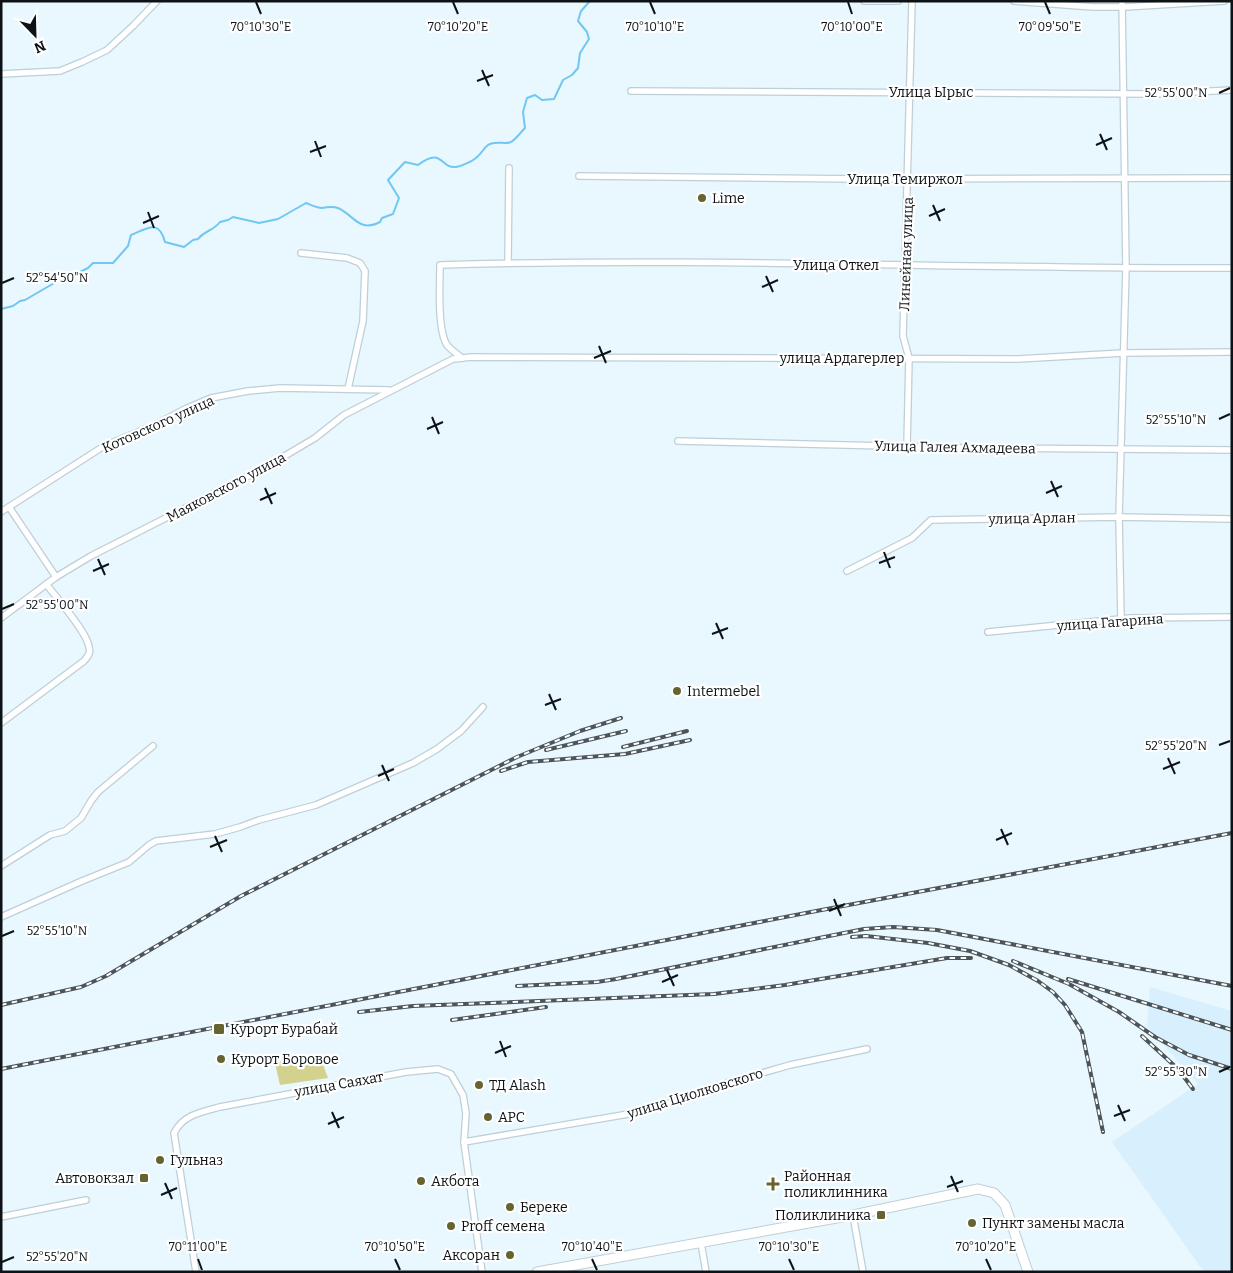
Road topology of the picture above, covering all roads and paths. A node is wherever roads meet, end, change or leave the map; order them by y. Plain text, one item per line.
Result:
1 (157, 1) edge
2 (864, 1) edge
3 (898, 1) edge
4 (912, 1) edge
5 (1014, 1) edge
6 (1224, 1) edge
7 (1122, 4) edge
8 (1, 74) edge
9 (1232, 90) edge
10 (631, 91) dead end
11 (910, 92) junction
12 (1123, 94) junction
13 (509, 168) dead end
14 (579, 176) dead end
15 (1232, 178) edge
16 (909, 179) junction
17 (1124, 179) junction
18 (301, 254) dead end
19 (508, 263) junction
20 (906, 265) junction
21 (1126, 268) junction
22 (1232, 268) edge
23 (1232, 352) edge
24 (1123, 354) junction
25 (462, 358) junction
26 (909, 358) junction
27 (453, 360) joint
28 (348, 389) junction
29 (391, 390) junction
30 (678, 441) dead end
31 (907, 446) junction
32 (1122, 448) junction
33 (1232, 450) edge
34 (9, 507) junction
35 (1, 512) edge
36 (1119, 517) junction
37 (1232, 519) edge
38 (847, 571) dead end
39 (56, 577) junction
40 (46, 584) junction
41 (1, 618) edge
42 (1232, 618) edge
43 (1121, 619) junction
44 (988, 632) dead end
45 (483, 707) dead end
46 (1, 723) edge
47 (153, 746) dead end
48 (1, 866) edge
49 (1, 917) edge
50 (867, 1049) dead end
51 (464, 1142) junction
52 (86, 1200) dead end
53 (853, 1215) junction
54 (1, 1217) edge
55 (701, 1243) junction
56 (196, 1272) edge
57 (482, 1272) edge
58 (537, 1272) edge
59 (706, 1272) edge
60 (863, 1272) edge
61 (1028, 1272) edge

1 - 8 street
2 - 3 street
4 - 11 street, Линейная улица
5 - 7 street
6 - 7 street
7 - 12 street
9 - 12 street, Улица Ырыс
10 - 11 street, Улица Ырыс
11 - 12 street, Улица Ырыс
11 - 16 street, Линейная улица
12 - 17 street
13 - 19 street
14 - 16 street, Улица Темиржол
15 - 17 street, Улица Темиржол
16 - 17 street, Улица Темиржол
16 - 20 street, Линейная улица
17 - 21 street
18 - 28 street
19 - 20 street, Улица Откел
19 - 25 street, Улица Откел
20 - 21 street, Улица Откел
20 - 26 street, Линейная улица
21 - 22 street, Улица Откел
21 - 24 street
23 - 24 street, улица Ардагерлер
24 - 26 street, улица Ардагерлер
24 - 32 street
25 - 26 street, улица Ардагерлер
25 - 27 street, улица Ардагерлер
26 - 31 street, Линейная улица
27 - 29 street, Маяковского улица
28 - 29 street, Котовского улица
28 - 34 street, Котовского улица
29 - 39 street, Маяковского улица
30 - 31 street, Улица Галея Ахмадеева
31 - 32 street, Улица Галея Ахмадеева
32 - 33 street, Улица Галея Ахмадеева
32 - 36 street
34 - 35 street, Котовского улица
34 - 39 street
36 - 37 street, улица Арлан
36 - 38 street, улица Арлан
36 - 43 street
39 - 40 street, Маяковского улица
40 - 41 street, Маяковского улица
40 - 46 street
42 - 43 street, улица Гагарина
43 - 44 street, улица Гагарина
45 - 49 street
47 - 48 street
50 - 51 street, улица Циолковского
51 - 56 street, улица Саяхат
51 - 57 street, улица Саяхат
52 - 54 street
53 - 55 main road
53 - 60 street
53 - 61 main road
55 - 58 main road
55 - 59 street

